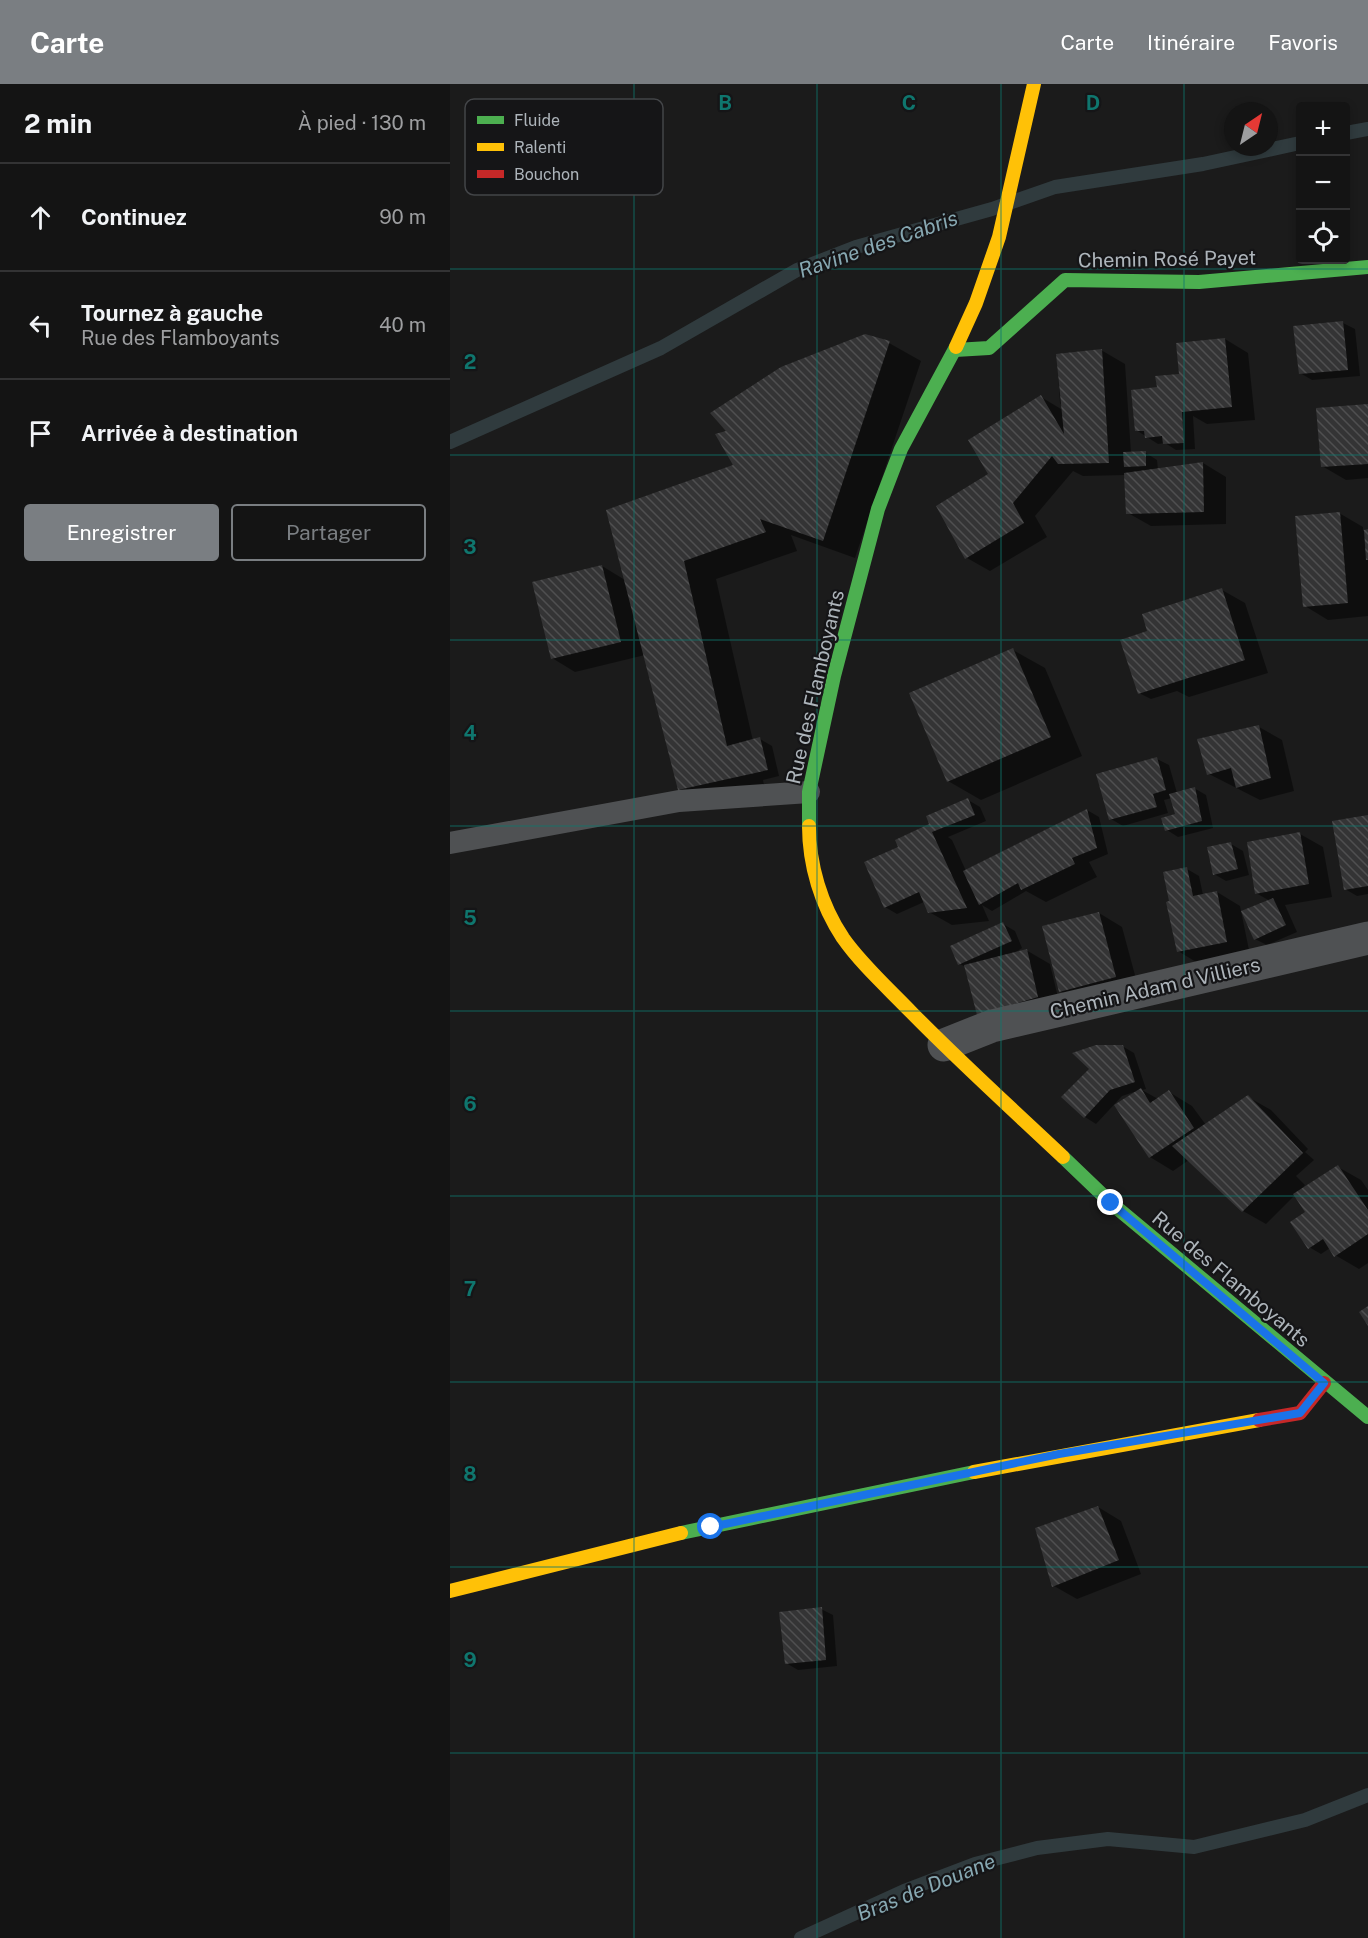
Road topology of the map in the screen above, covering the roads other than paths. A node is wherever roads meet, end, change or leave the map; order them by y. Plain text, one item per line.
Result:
1 (1034, 84) edge
2 (1368, 267) edge
3 (956, 350) junction
4 (809, 792) junction
5 (450, 843) edge
6 (1368, 938) edge
7 (944, 1045) junction
8 (1324, 1383) junction
9 (1368, 1417) edge
10 (450, 1591) edge

1 - 3 main road, Rue des Flamboyants
2 - 3 main road, Chemin Rosé Payet
3 - 4 main road, Rue des Flamboyants
4 - 5 lane
4 - 7 main road, Rue des Flamboyants
6 - 7 street, Chemin Adam d Villiers
7 - 8 main road, Rue des Flamboyants
8 - 9 main road, Rue des Flamboyants
8 - 10 main road

